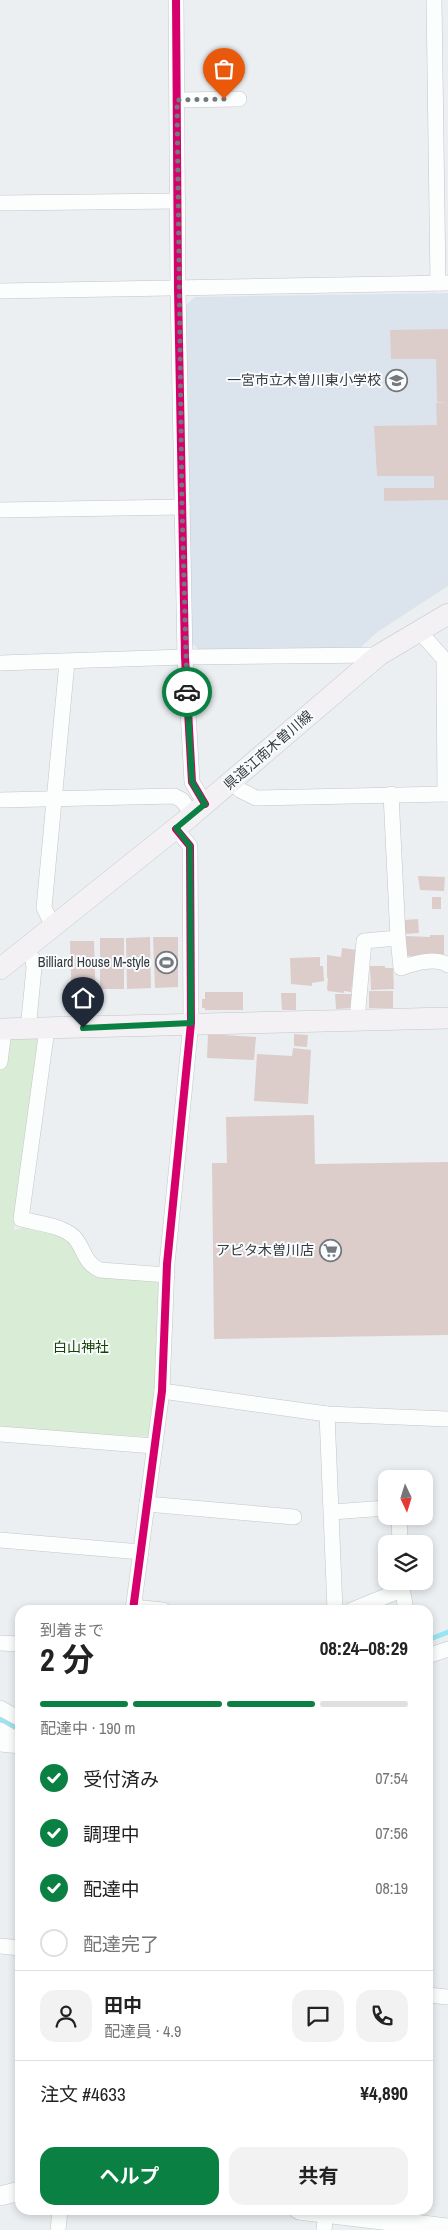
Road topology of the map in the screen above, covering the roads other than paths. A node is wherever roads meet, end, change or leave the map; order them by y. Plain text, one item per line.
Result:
1 (176, 0) edge
2 (434, 0) edge
3 (239, 99) dead end
4 (177, 100) junction
5 (178, 202) junction
6 (0, 203) edge
7 (443, 283) edge
8 (178, 289) junction
9 (0, 291) edge
10 (182, 507) junction
11 (0, 510) edge
12 (448, 614) edge
13 (419, 631) junction
14 (379, 655) junction
15 (185, 657) junction
16 (446, 659) edge
17 (67, 662) junction
18 (0, 663) edge
19 (232, 781) junction
20 (391, 794) junction
21 (446, 794) edge
22 (55, 799) junction
23 (0, 800) edge
24 (199, 809) junction
25 (176, 828) junction
26 (53, 926) junction
27 (398, 938) junction
28 (24, 950) junction
29 (448, 964) edge
30 (0, 969) edge
31 (448, 1018) edge
32 (356, 1020) junction
33 (191, 1023) junction
34 (38, 1029) junction
35 (2, 1030) edge
36 (0, 1062) edge
37 (167, 1275) junction
38 (162, 1390) junction
39 (327, 1414) junction
40 (448, 1419) edge
41 (0, 1434) edge
42 (154, 1446) junction
43 (147, 1504) junction
44 (378, 1509) edge
45 (332, 1512) junction
46 (294, 1517) dead end
47 (0, 1540) edge
48 (141, 1552) junction
49 (393, 1590) edge
50 (402, 1590) edge
51 (134, 1605) edge
52 (335, 1605) edge
53 (362, 1605) edge
54 (405, 1605) edge
55 (0, 1642) edge
56 (15, 1644) edge
57 (448, 1649) edge
58 (433, 1654) edge
59 (0, 1708) edge
60 (15, 1716) edge
61 (0, 1730) edge
62 (15, 1739) edge
63 (0, 1744) edge
64 (15, 1746) edge
65 (0, 1946) edge
66 (15, 1948) edge
67 (433, 1996) edge
68 (448, 1998) edge
69 (15, 2192) edge
70 (0, 2196) edge
71 (60, 2215) edge
72 (325, 2218) edge
73 (448, 2228) edge
74 (58, 2230) edge

1 - 4 street
2 - 7 street
3 - 4 street
4 - 5 street
5 - 6 street
5 - 8 street
7 - 8 street
8 - 9 street
8 - 10 street
10 - 11 street
10 - 15 street
12 - 13 main road, 県道江南木曽川線
13 - 14 main road, 県道江南木曽川線
13 - 16 street
14 - 15 street
14 - 19 main road, 県道江南木曽川線
15 - 17 street
15 - 24 street
16 - 21 street
17 - 18 street
17 - 22 street
19 - 20 street
19 - 24 main road, 県道江南木曽川線
20 - 21 street
20 - 27 street
22 - 23 street
22 - 24 street
22 - 26 street
24 - 25 main road, 県道江南木曽川線
25 - 26 main road, 県道江南木曽川線
25 - 33 street
26 - 28 main road, 県道江南木曽川線
27 - 29 street
27 - 32 street
28 - 30 main road, 県道江南木曽川線
28 - 34 street
31 - 32 main road
32 - 33 main road
33 - 34 main road
33 - 37 street
34 - 35 main road
34 - 37 street
35 - 36 street
37 - 38 street
38 - 39 street
38 - 42 street
39 - 40 street
39 - 45 street
41 - 42 street
42 - 43 street
43 - 46 street
43 - 48 street
44 - 45 street
45 - 52 street
47 - 48 street
48 - 51 street
49 - 53 street
50 - 54 street
55 - 56 street
57 - 58 street
59 - 60 street
61 - 62 street
63 - 64 street
65 - 66 street
67 - 68 street
69 - 70 street
71 - 74 street
72 - 73 street

